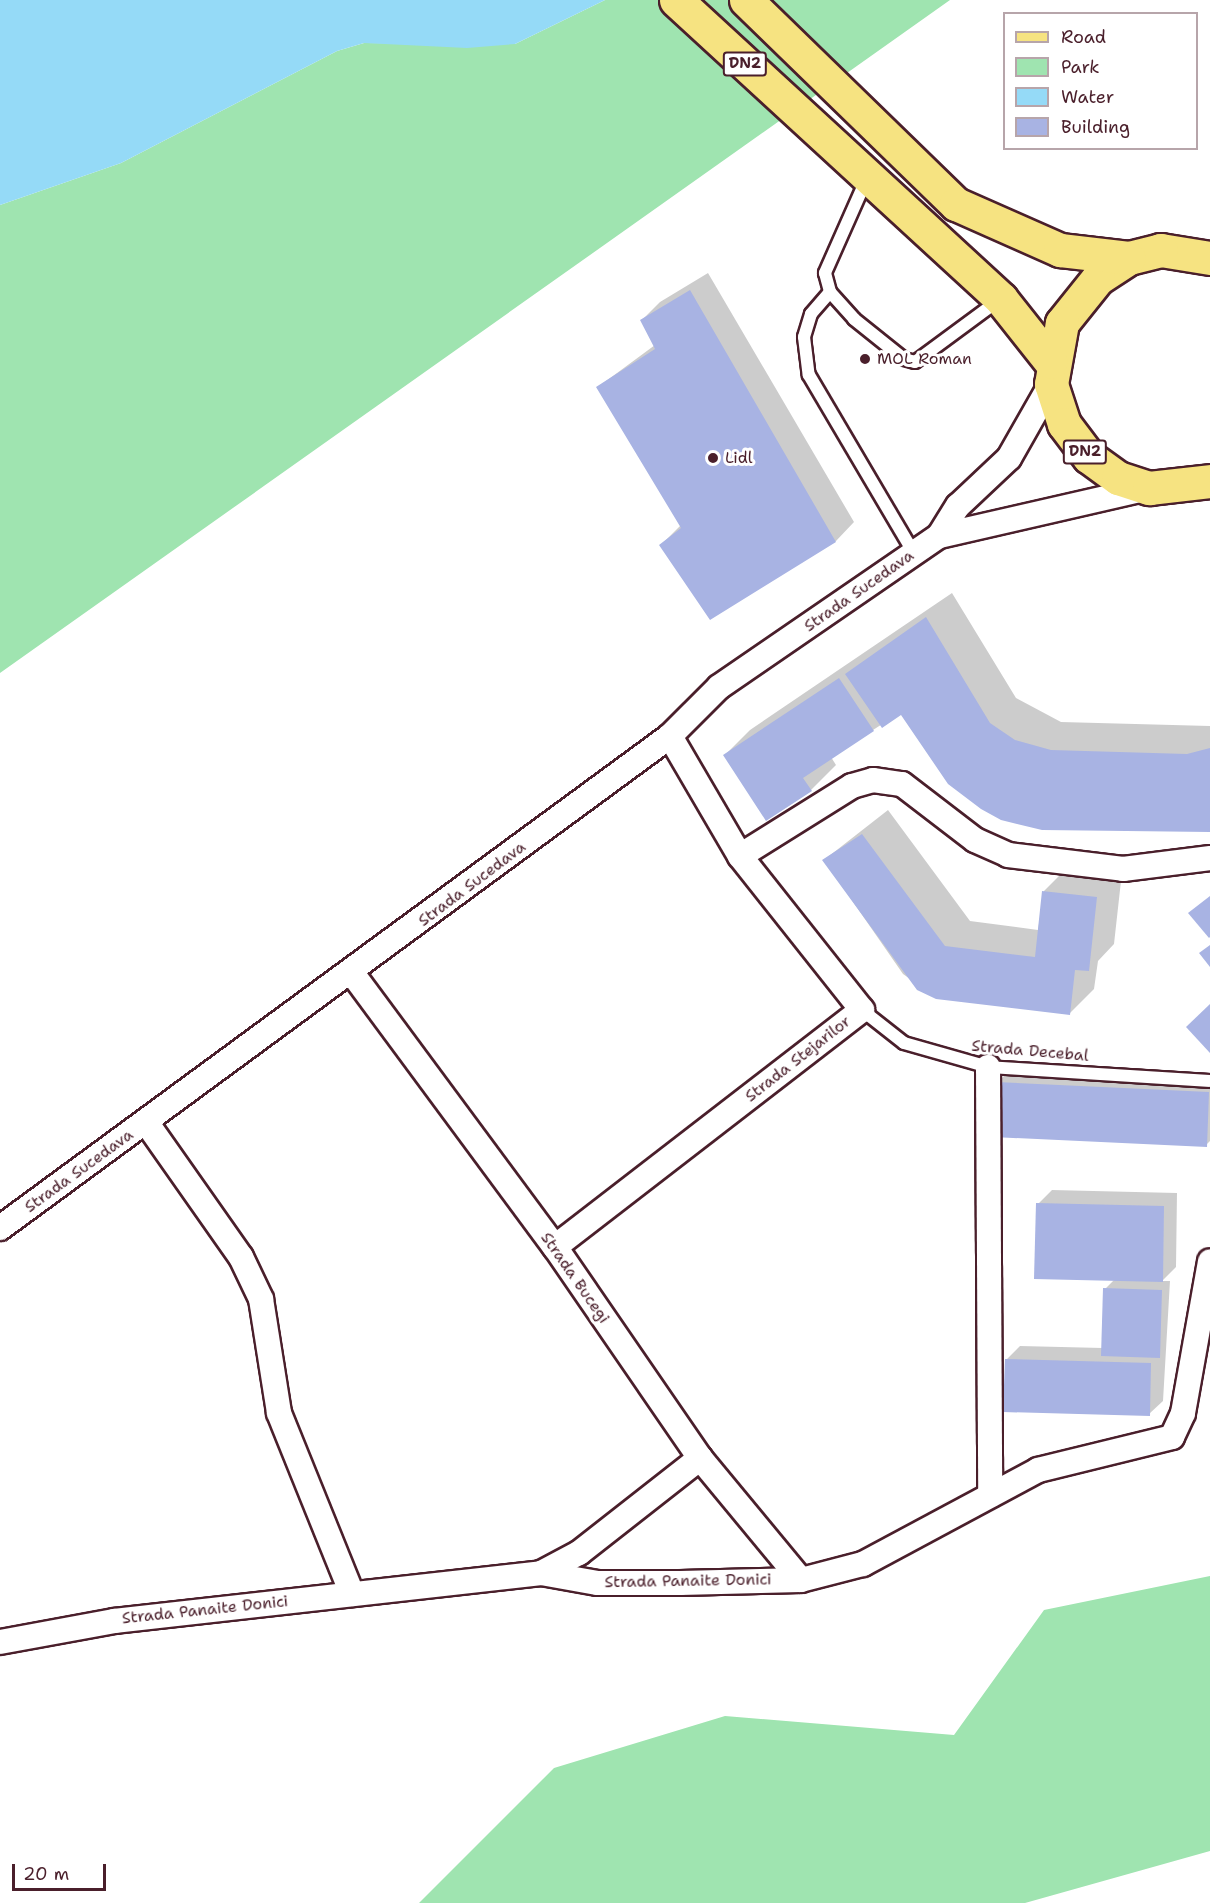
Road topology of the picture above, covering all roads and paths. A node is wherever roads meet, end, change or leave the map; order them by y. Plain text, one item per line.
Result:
1 (676, 0) edge
2 (746, 0) edge
3 (868, 176) junction
4 (1129, 258) junction
5 (1210, 258) edge
6 (830, 292) junction
7 (1001, 299) junction
8 (1051, 373) junction
9 (1210, 482) edge
10 (1161, 488) junction
11 (1210, 505) edge
12 (939, 536) junction
13 (914, 553) junction
14 (670, 736) junction
15 (740, 856) junction
16 (1210, 858) edge
17 (352, 973) junction
18 (862, 1010) junction
19 (988, 1067) junction
20 (1210, 1081) edge
21 (146, 1122) junction
22 (0, 1228) edge
23 (555, 1247) junction
24 (1210, 1262) edge
25 (700, 1458) junction
26 (990, 1495) junction
27 (541, 1573) junction
28 (801, 1580) junction
29 (352, 1594) junction
30 (0, 1642) edge

1 - 3 main road, DN2
2 - 4 main road, DN2
3 - 6 lane
3 - 7 main road, DN2
4 - 5 main road, DN2
4 - 8 main road, DN2
6 - 7 lane
6 - 13 lane
7 - 8 main road, DN2
8 - 10 main road, DN2
8 - 12 street, Strada Sucedava
9 - 10 main road, DN2
10 - 11 main road, DN2
10 - 12 street, Strada Sucedava
12 - 13 street, Strada Sucedava
13 - 14 street, Strada Sucedava
14 - 15 street, Strada Stejarilor
14 - 17 street, Strada Sucedava
15 - 16 street
15 - 18 street, Strada Stejarilor
17 - 21 street, Strada Sucedava
17 - 23 street, Strada Bucegi
18 - 19 lane, Strada Decebal
18 - 23 street, Strada Stejarilor
19 - 20 lane, Strada Decebal
19 - 26 street
21 - 22 street, Strada Sucedava
21 - 29 street
23 - 25 street, Strada Bucegi
24 - 26 street, Strada Panaite Donici
25 - 27 street
25 - 28 street, Strada Bucegi
26 - 28 street, Strada Panaite Donici
27 - 28 street, Strada Panaite Donici
27 - 29 street, Strada Panaite Donici
29 - 30 street, Strada Panaite Donici

